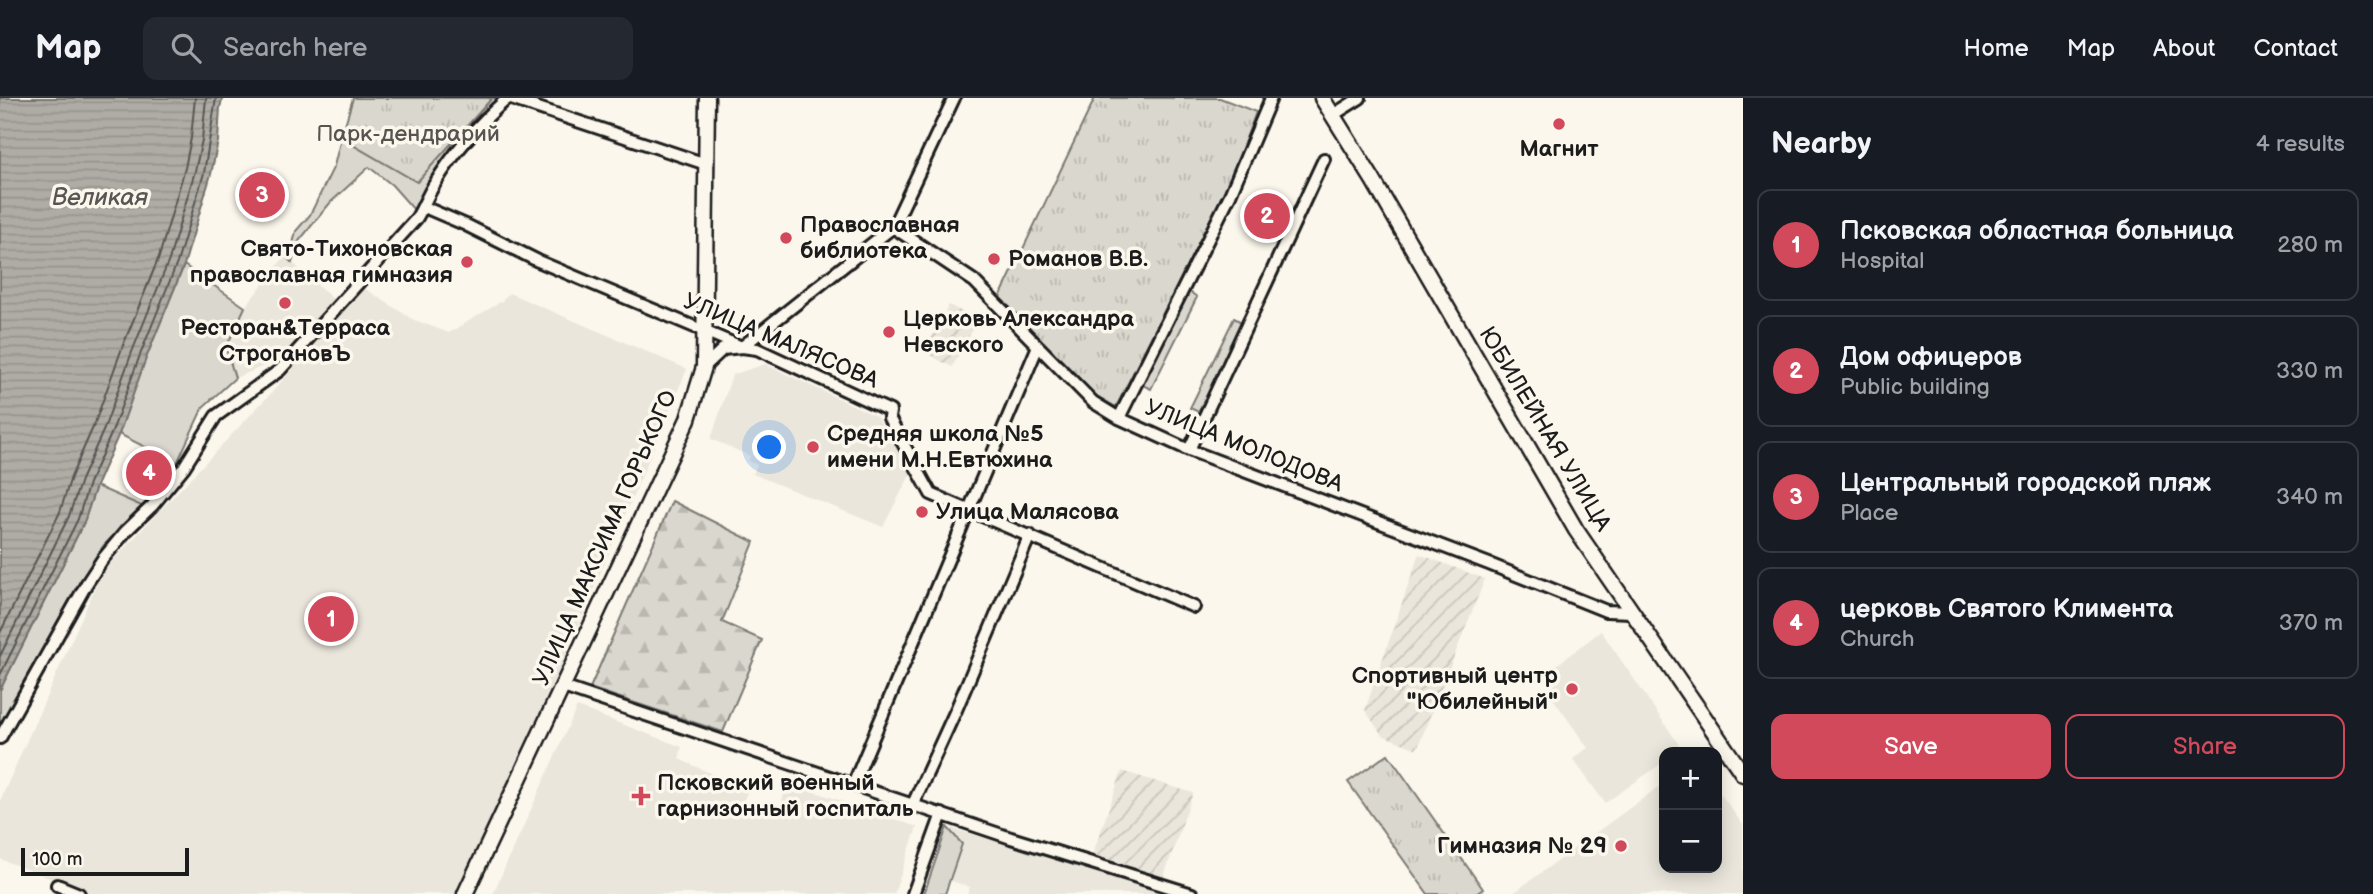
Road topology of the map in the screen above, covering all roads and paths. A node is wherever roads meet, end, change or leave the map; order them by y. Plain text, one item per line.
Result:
1 (508, 98) edge
2 (707, 98) edge
3 (954, 98) edge
4 (1271, 98) edge
5 (1322, 98) edge
6 (1360, 98) edge
7 (1333, 115) junction
8 (1324, 159) dead end
9 (706, 164) junction
10 (424, 207) junction
11 (893, 227) junction
12 (706, 331) junction
13 (1038, 346) junction
14 (742, 347) junction
15 (705, 367) junction
16 (1119, 418) junction
17 (1189, 450) junction
18 (968, 508) junction
19 (1030, 535) junction
20 (1194, 607) dead end
21 (1632, 612) junction
22 (563, 687) junction
23 (0, 738) edge
24 (1743, 774) edge
25 (853, 785) junction
26 (913, 804) junction
27 (942, 814) junction
28 (57, 885) dead end
29 (79, 894) edge
30 (465, 894) edge
31 (913, 894) edge
32 (1192, 894) edge

1 - 9 street
1 - 10 street
2 - 9 main road, УЛИЦА МАКСИМА ГОРЬКОГО
3 - 11 street
4 - 16 street
5 - 7 main road, ЮБИЛЕЙНАЯ УЛИЦА
6 - 7 street
7 - 21 main road, ЮБИЛЕЙНАЯ УЛИЦА
8 - 17 street
9 - 12 main road, УЛИЦА МАКСИМА ГОРЬКОГО
10 - 12 street, УЛИЦА МАЛЯСОВА
10 - 23 street
11 - 13 street, УЛИЦА МОЛОДОВА
11 - 14 street
12 - 14 street, УЛИЦА МАЛЯСОВА
12 - 15 main road, УЛИЦА МАКСИМА ГОРЬКОГО
13 - 16 street, УЛИЦА МОЛОДОВА
13 - 18 street
14 - 15 street
14 - 18 street, УЛИЦА МАЛЯСОВА
15 - 22 main road, УЛИЦА МАКСИМА ГОРЬКОГО
16 - 17 street, УЛИЦА МОЛОДОВА
17 - 21 street, УЛИЦА МОЛОДОВА
18 - 19 street, УЛИЦА МАЛЯСОВА
18 - 25 street
19 - 20 street, УЛИЦА МАЛЯСОВА
19 - 26 street
21 - 24 main road, ЮБИЛЕЙНАЯ УЛИЦА
22 - 25 street
22 - 30 main road, УЛИЦА МАКСИМА ГОРЬКОГО
25 - 26 street
26 - 27 street
27 - 31 street
27 - 32 street
28 - 29 street

